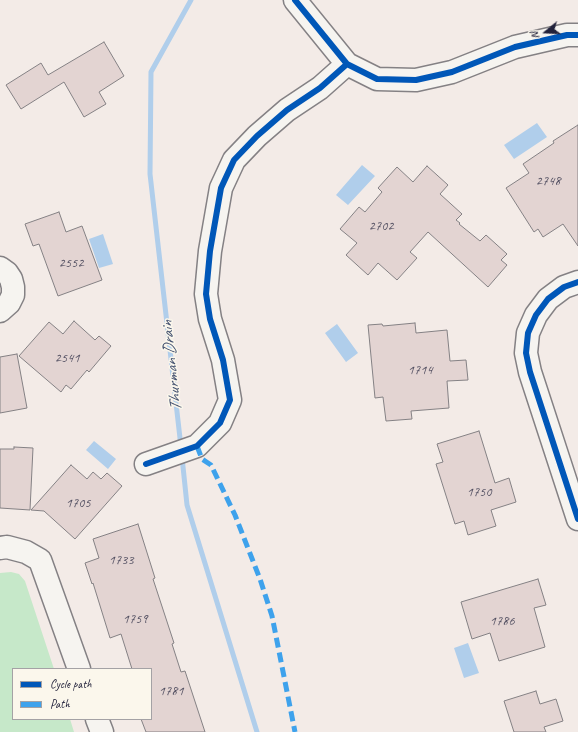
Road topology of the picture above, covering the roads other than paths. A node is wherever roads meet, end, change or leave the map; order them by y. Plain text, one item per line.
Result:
1 (296, 0) edge
2 (578, 35) edge
3 (346, 64) junction
4 (0, 268) edge
5 (578, 282) edge
6 (0, 310) edge
7 (146, 464) dead end
8 (578, 519) edge
9 (0, 548) edge
10 (79, 668) edge
11 (97, 720) edge
12 (102, 732) edge

1 - 3 street
2 - 3 street
3 - 7 street
4 - 6 street
5 - 8 street
9 - 10 street
11 - 12 street

